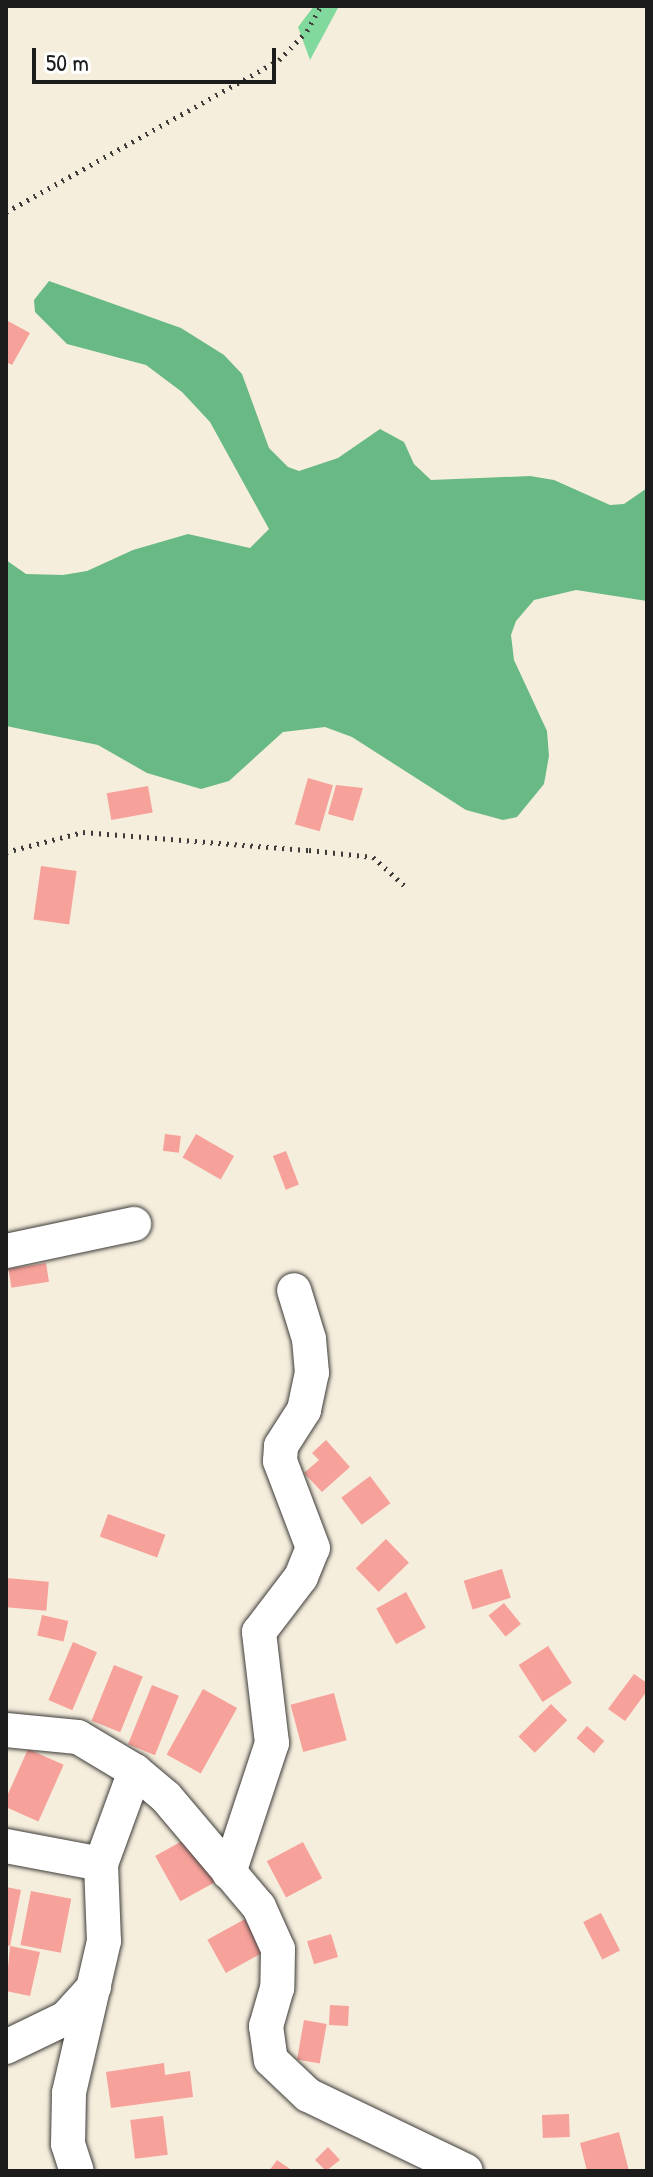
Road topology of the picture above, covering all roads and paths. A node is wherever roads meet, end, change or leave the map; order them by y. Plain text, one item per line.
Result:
1 (321, 6) edge
2 (6, 212) edge
3 (6, 852) edge
4 (406, 887) dead end
5 (134, 1224) dead end
6 (6, 1251) edge
7 (294, 1290) dead end
8 (6, 1730) edge
9 (135, 1771) junction
10 (6, 1846) edge
11 (101, 1864) junction
12 (229, 1873) junction
13 (94, 1987) junction
14 (6, 2047) edge
15 (77, 2171) edge
16 (466, 2171) edge

1 - 2 path
3 - 4 path
5 - 6 street
7 - 12 street
8 - 9 street
9 - 11 street
9 - 12 street
10 - 11 street
11 - 13 street
12 - 16 street
13 - 14 street
13 - 15 street

